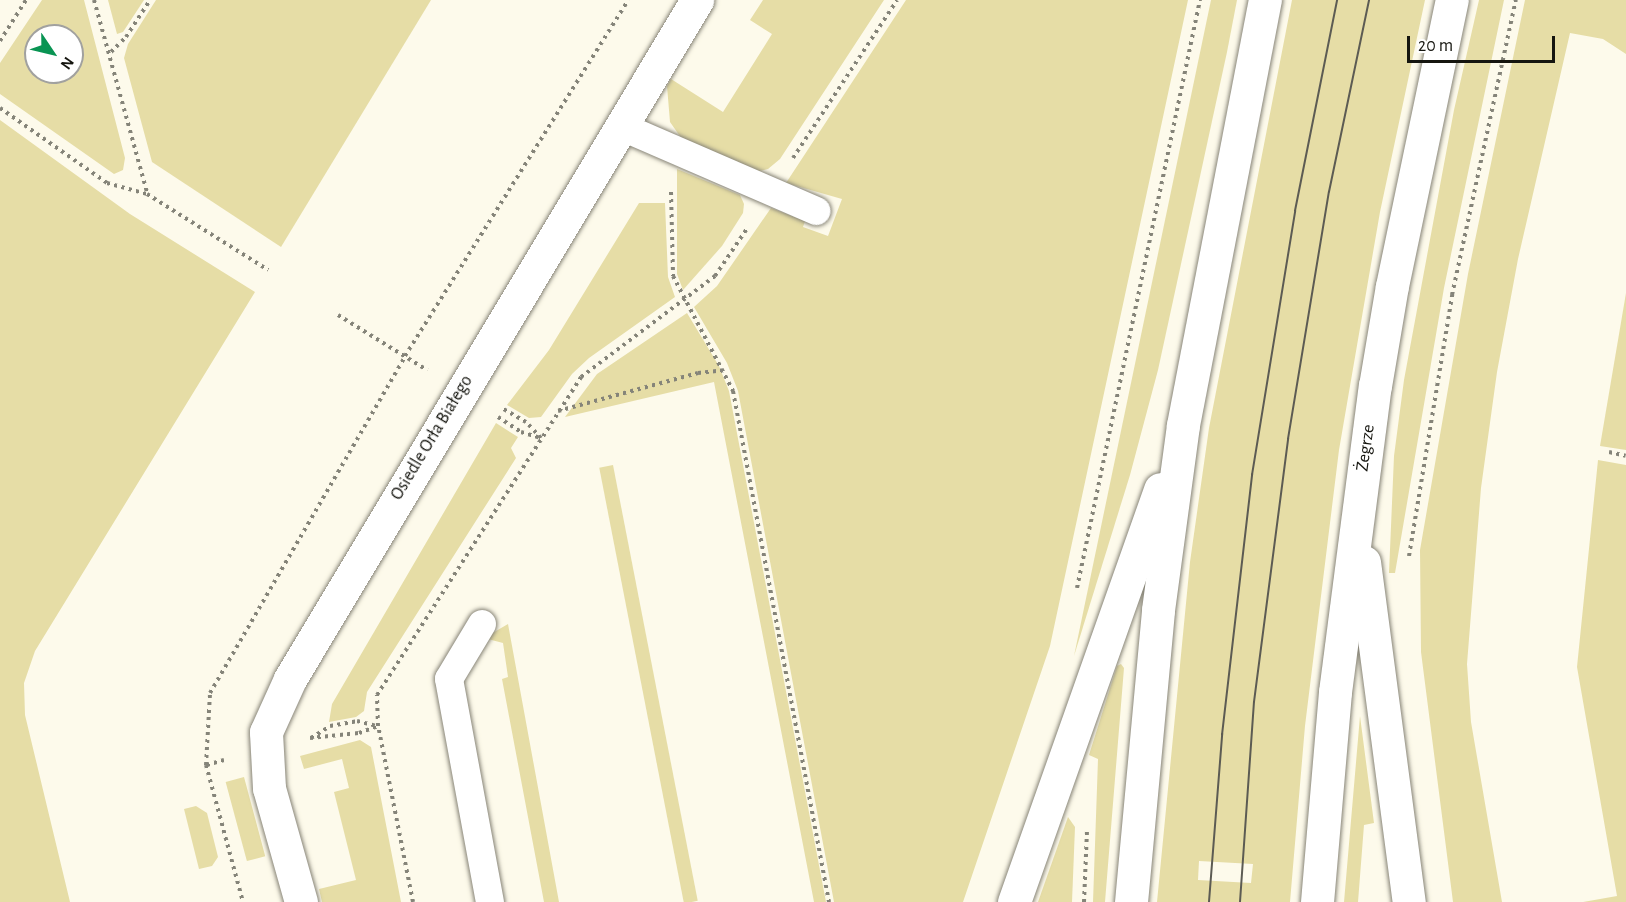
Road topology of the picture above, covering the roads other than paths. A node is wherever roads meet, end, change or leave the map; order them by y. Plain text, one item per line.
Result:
1 (697, 0) edge
2 (1265, 0) edge
3 (1452, 0) edge
4 (620, 126) junction
5 (816, 211) dead end
6 (1182, 425) junction
7 (1357, 513) junction
8 (482, 624) dead end
9 (301, 902) edge
10 (490, 902) edge
11 (1014, 902) edge
12 (1131, 902) edge
13 (1317, 902) edge
14 (1409, 902) edge

1 - 4 street, Osiedle Orła Białego
2 - 6 street
3 - 7 street, Żegrze
4 - 5 lane
4 - 9 street, Osiedle Orła Białego
6 - 11 street
6 - 12 street
7 - 13 street, Żegrze
7 - 14 street
8 - 10 lane

